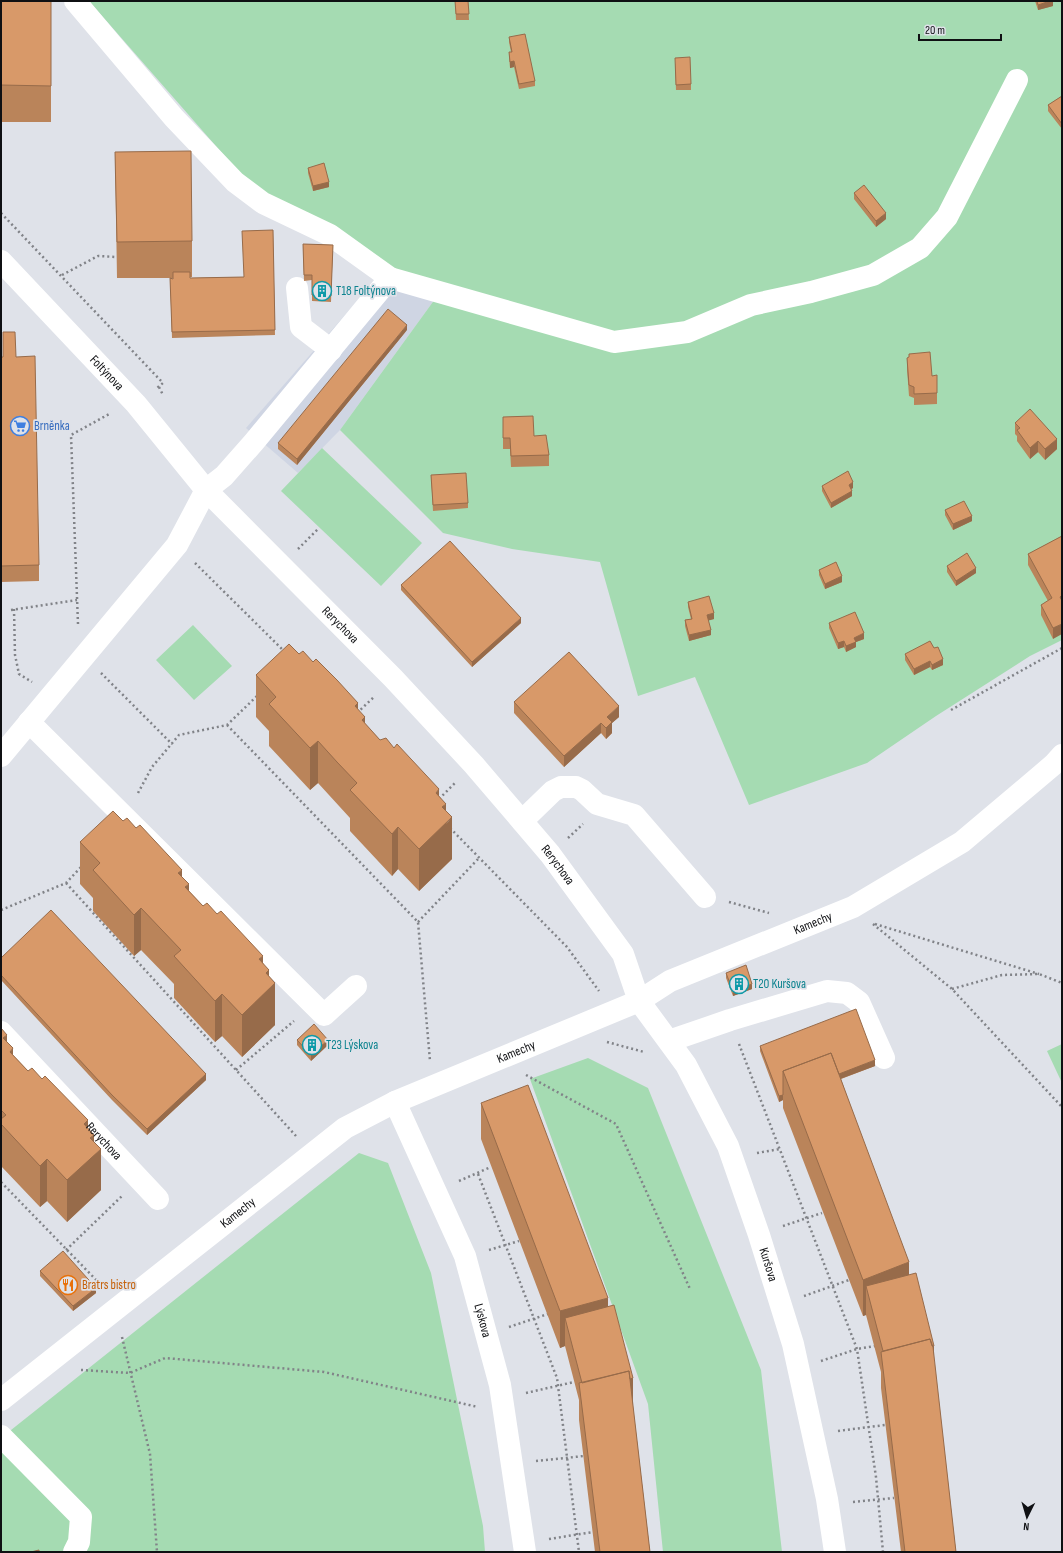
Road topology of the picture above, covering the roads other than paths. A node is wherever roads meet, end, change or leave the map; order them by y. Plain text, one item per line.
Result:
1 (75, 1) edge
2 (1017, 80) dead end
3 (1, 261) edge
4 (390, 278) junction
5 (297, 288) dead end
6 (331, 350) junction
7 (206, 490) junction
8 (29, 722) junction
9 (1062, 755) edge
10 (1, 756) edge
11 (522, 821) junction
12 (705, 897) road end
13 (356, 986) dead end
14 (639, 1001) junction
15 (1, 1032) edge
16 (668, 1041) junction
17 (884, 1058) dead end
18 (396, 1102) junction
19 (158, 1199) dead end
20 (1, 1400) edge
21 (1, 1436) edge
22 (525, 1547) edge
23 (74, 1552) edge
24 (835, 1552) edge

1 - 4 street
2 - 4 street
3 - 7 street, Foltýnova
4 - 6 street
5 - 6 street
6 - 7 street
7 - 8 street
7 - 11 street, Rerychova
8 - 10 street
8 - 13 street
9 - 14 street, Kamechy
11 - 12 street
11 - 14 street, Rerychova
14 - 16 street, Kuršova
14 - 18 street, Kamechy
15 - 19 street, Rerychova
16 - 17 street
16 - 24 street, Kuršova
18 - 20 street, Kamechy
18 - 22 street, Lýskova
21 - 23 street

